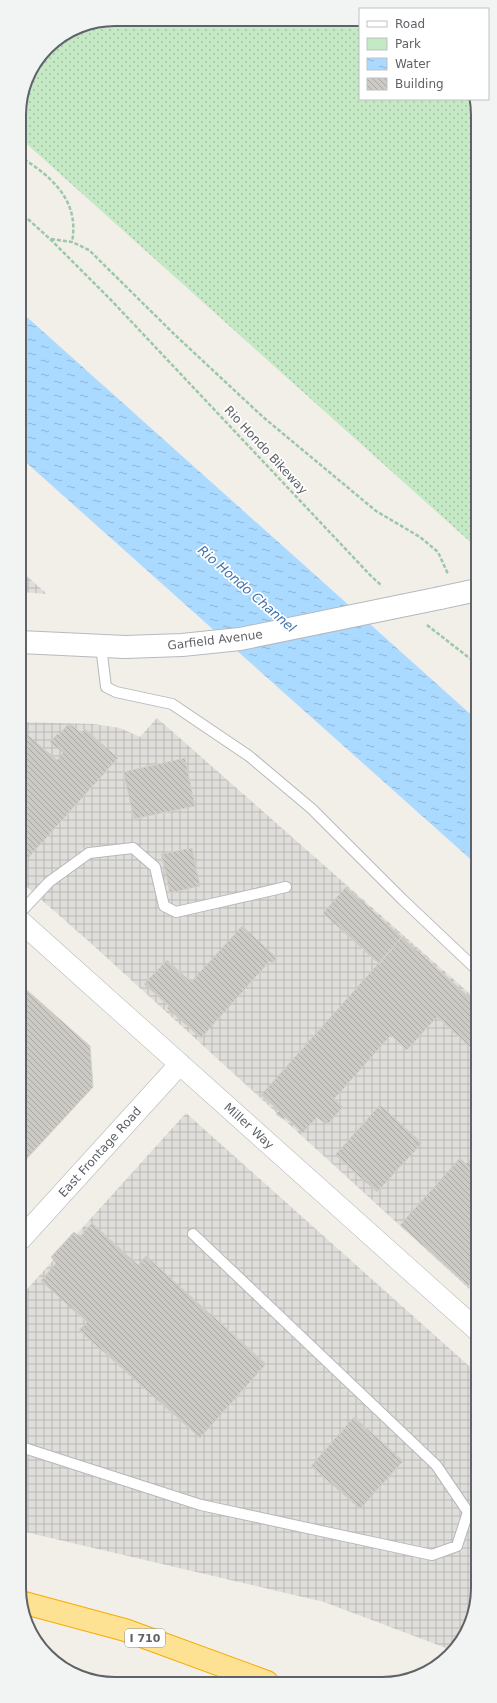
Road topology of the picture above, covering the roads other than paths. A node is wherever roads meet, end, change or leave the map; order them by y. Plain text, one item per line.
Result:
1 (458, 594) edge
2 (26, 642) edge
3 (101, 646) junction
4 (286, 887) dead end
5 (26, 907) edge
6 (26, 926) edge
7 (471, 964) edge
8 (180, 1064) junction
9 (26, 1233) edge
10 (193, 1234) dead end
11 (471, 1325) edge
12 (26, 1449) edge
13 (28, 1604) edge
14 (253, 1677) edge

1 - 3 main road, Garfield Avenue, bridge
2 - 3 main road, Garfield Avenue
3 - 7 lane
4 - 5 lane
6 - 8 street, Miller Way
8 - 9 street, East Frontage Road
8 - 11 street, Miller Way
10 - 12 lane
13 - 14 highway, I 710

